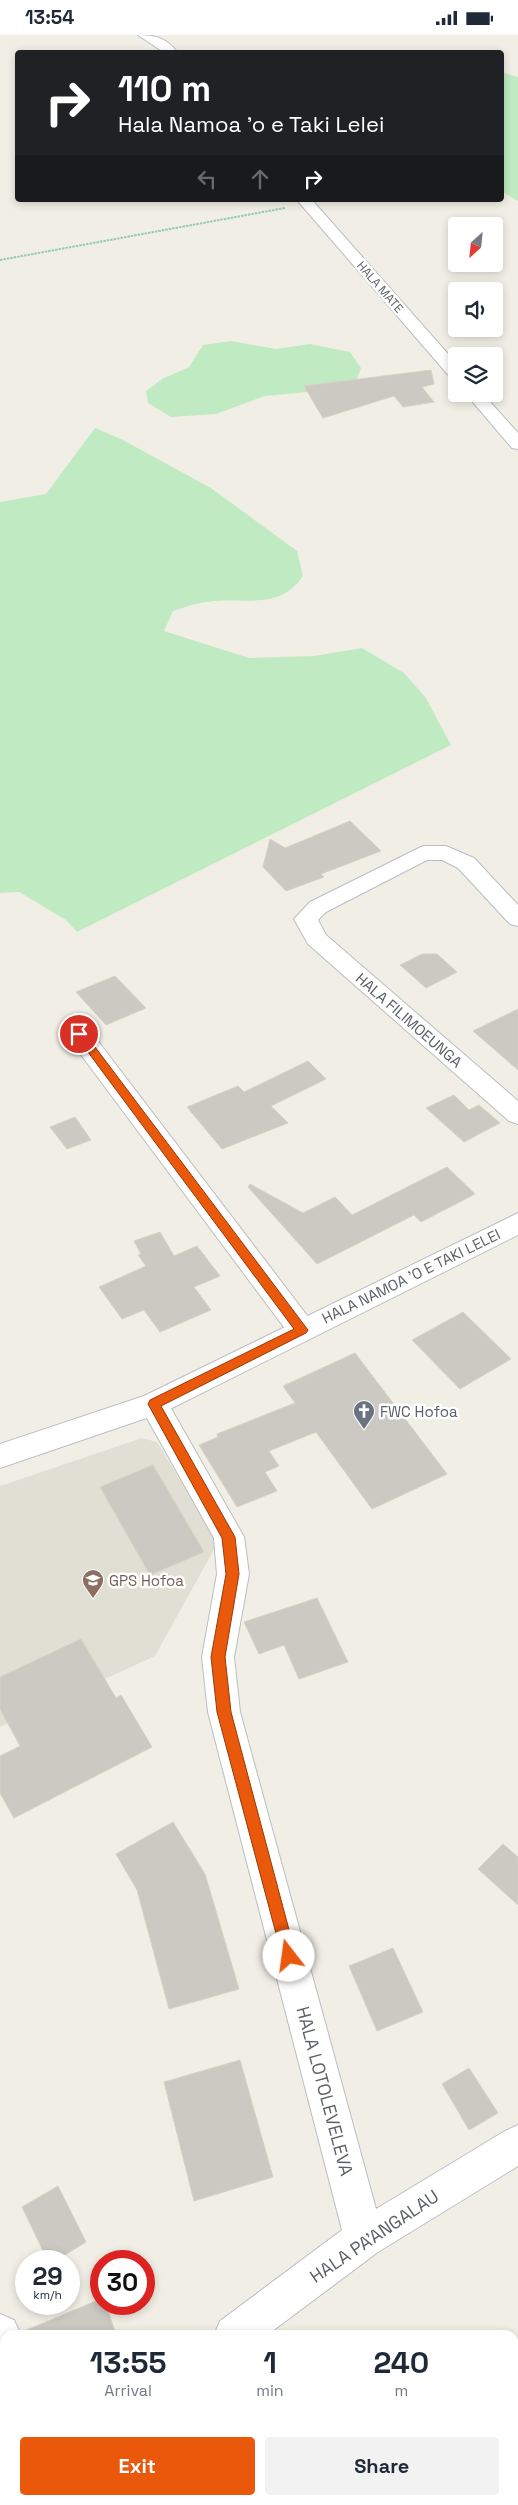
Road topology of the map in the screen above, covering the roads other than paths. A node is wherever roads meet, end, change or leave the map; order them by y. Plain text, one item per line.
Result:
1 (144, 35) edge
2 (169, 50) edge
3 (306, 202) edge
4 (448, 364) edge
5 (481, 402) edge
6 (518, 444) edge
7 (518, 919) edge
8 (79, 1034) dead end
9 (518, 1115) edge
10 (518, 1223) edge
11 (302, 1330) junction
12 (154, 1404) junction
13 (0, 1457) edge
14 (518, 2143) edge
15 (364, 2238) junction
16 (241, 2330) edge

1 - 2 street
3 - 4 street, HALA MATE
5 - 6 street
7 - 9 street, HALA FILIMOEUNGA
8 - 11 street
10 - 11 street, HALA NAMOA 'O E TAKI LELEI
11 - 12 street, HALA NAMOA 'O E TAKI LELEI
12 - 13 street, HALA NAMOA 'O E TAKI LELEI
12 - 15 street, HALA LOTOLEVELEVA
14 - 15 street, HALA PA'ANGALAU
15 - 16 street, HALA PA'ANGALAU

